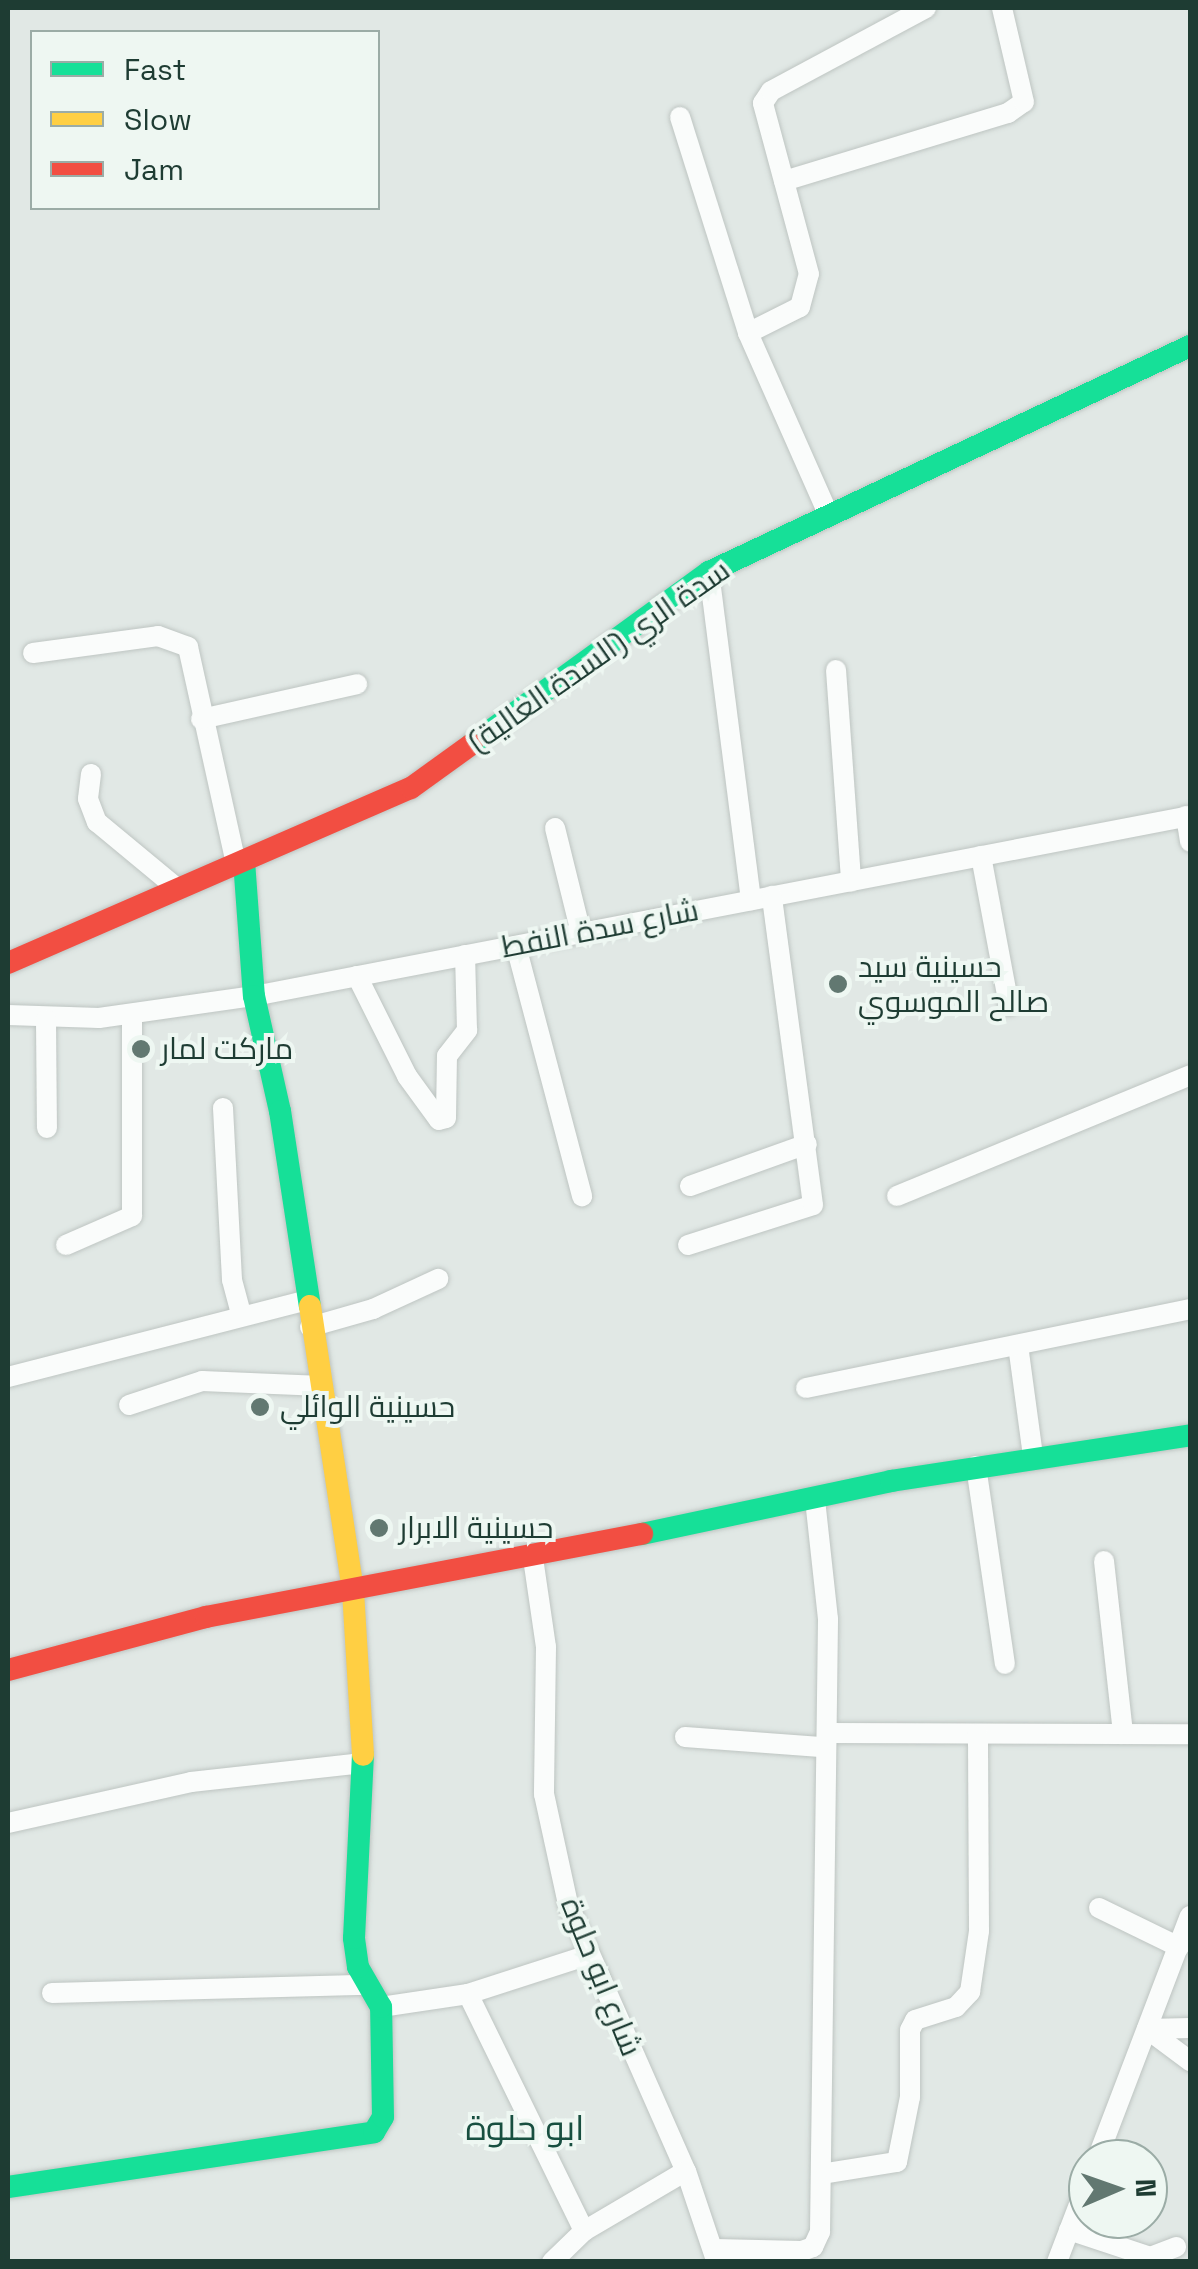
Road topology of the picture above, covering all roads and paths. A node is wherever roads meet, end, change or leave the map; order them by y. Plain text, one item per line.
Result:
1 (926, 8) edge
2 (1002, 8) edge
3 (680, 117) dead end
4 (784, 181) junction
5 (748, 333) junction
6 (1190, 346) edge
7 (829, 516) junction
8 (709, 572) junction
9 (33, 654) dead end
10 (836, 670) dead end
11 (357, 684) dead end
12 (201, 720) junction
13 (91, 774) dead end
14 (1188, 816) edge
15 (555, 828) dead end
16 (1190, 842) edge
17 (981, 856) junction
18 (240, 863) junction
19 (851, 880) junction
20 (178, 890) junction
21 (762, 898) junction
22 (581, 933) junction
23 (516, 946) junction
24 (465, 956) junction
25 (8, 963) edge
26 (357, 976) junction
27 (254, 996) junction
28 (1009, 1005) dead end
29 (132, 1014) junction
30 (8, 1015) edge
31 (46, 1020) junction
32 (1190, 1075) edge
33 (224, 1108) dead end
34 (47, 1128) dead end
35 (807, 1144) junction
36 (690, 1186) dead end
37 (582, 1196) dead end
38 (897, 1196) dead end
39 (66, 1244) dead end
40 (688, 1245) dead end
41 (438, 1279) dead end
42 (305, 1301) junction
43 (1190, 1310) edge
44 (242, 1312) junction
45 (310, 1328) junction
46 (1018, 1344) junction
47 (8, 1376) edge
48 (322, 1386) junction
49 (806, 1388) dead end
50 (129, 1404) dead end
51 (1190, 1435) edge
52 (1034, 1456) junction
53 (976, 1466) junction
54 (816, 1498) junction
55 (533, 1558) junction
56 (1104, 1561) dead end
57 (353, 1591) junction
58 (1005, 1664) dead end
59 (8, 1670) edge
60 (978, 1734) junction
61 (1123, 1734) junction
62 (1190, 1734) edge
63 (685, 1737) dead end
64 (825, 1740) junction
65 (363, 1762) junction
66 (8, 1823) edge
67 (1099, 1908) dead end
68 (1190, 1916) edge
69 (1178, 1946) junction
70 (586, 1956) junction
71 (367, 1986) junction
72 (52, 1993) dead end
73 (468, 1994) junction
74 (381, 2007) junction
75 (1190, 2028) edge
76 (1146, 2029) junction
77 (1190, 2060) edge
78 (1104, 2139) edge
79 (686, 2172) junction
80 (821, 2174) junction
81 (8, 2188) edge
82 (584, 2231) junction
83 (1068, 2235) edge
84 (1097, 2239) edge
85 (1176, 2247) dead end
86 (713, 2258) edge
87 (552, 2262) edge
88 (1057, 2262) edge

1 - 4 street
2 - 4 street
3 - 5 street
4 - 5 street
5 - 7 street
6 - 7 street, سدة الري (السدة العالية)
7 - 8 street, سدة الري (السدة العالية)
8 - 18 street, سدة الري (السدة العالية)
8 - 21 street
9 - 12 street
10 - 19 street
11 - 12 street
12 - 18 street
13 - 20 street
14 - 16 street
14 - 17 street, شارع سدة النفط
15 - 22 street
17 - 19 street, شارع سدة النفط
17 - 28 street
18 - 20 street, سدة الري (السدة العالية)
18 - 27 street
19 - 21 street, شارع سدة النفط
20 - 25 street, سدة الري (السدة العالية)
21 - 22 street, شارع سدة النفط
21 - 35 street
22 - 23 street, شارع سدة النفط
23 - 24 street, شارع سدة النفط
23 - 37 street
24 - 26 street, شارع سدة النفط
24 - 26 street
26 - 27 street, شارع سدة النفط
27 - 29 street, شارع سدة النفط
27 - 42 street
29 - 31 street, شارع سدة النفط
29 - 39 street
30 - 31 street, شارع سدة النفط
31 - 34 street
32 - 38 street
33 - 44 street
35 - 36 street
35 - 40 street
41 - 45 street
42 - 44 street
42 - 45 street
43 - 46 street
44 - 47 street
45 - 48 street
46 - 49 street
46 - 52 street
48 - 50 street
48 - 57 street
51 - 52 street
52 - 53 street
53 - 54 street
53 - 58 street
54 - 55 street
54 - 64 street
55 - 57 street
55 - 70 street, شارع ابو حلوة
56 - 61 street
57 - 59 street
57 - 65 street
60 - 61 street
60 - 64 street
60 - 80 street
61 - 62 street
63 - 64 street
64 - 80 street
65 - 66 street
65 - 71 street
67 - 69 street
68 - 69 street
69 - 76 street
70 - 73 street
70 - 79 street, شارع ابو حلوة
71 - 72 street
71 - 74 street
73 - 74 street
73 - 82 street
74 - 81 street
75 - 76 street
76 - 77 street
76 - 78 street
79 - 82 street
79 - 86 street, شارع ابو حلوة
80 - 86 street
82 - 87 street
83 - 88 street
84 - 85 street

